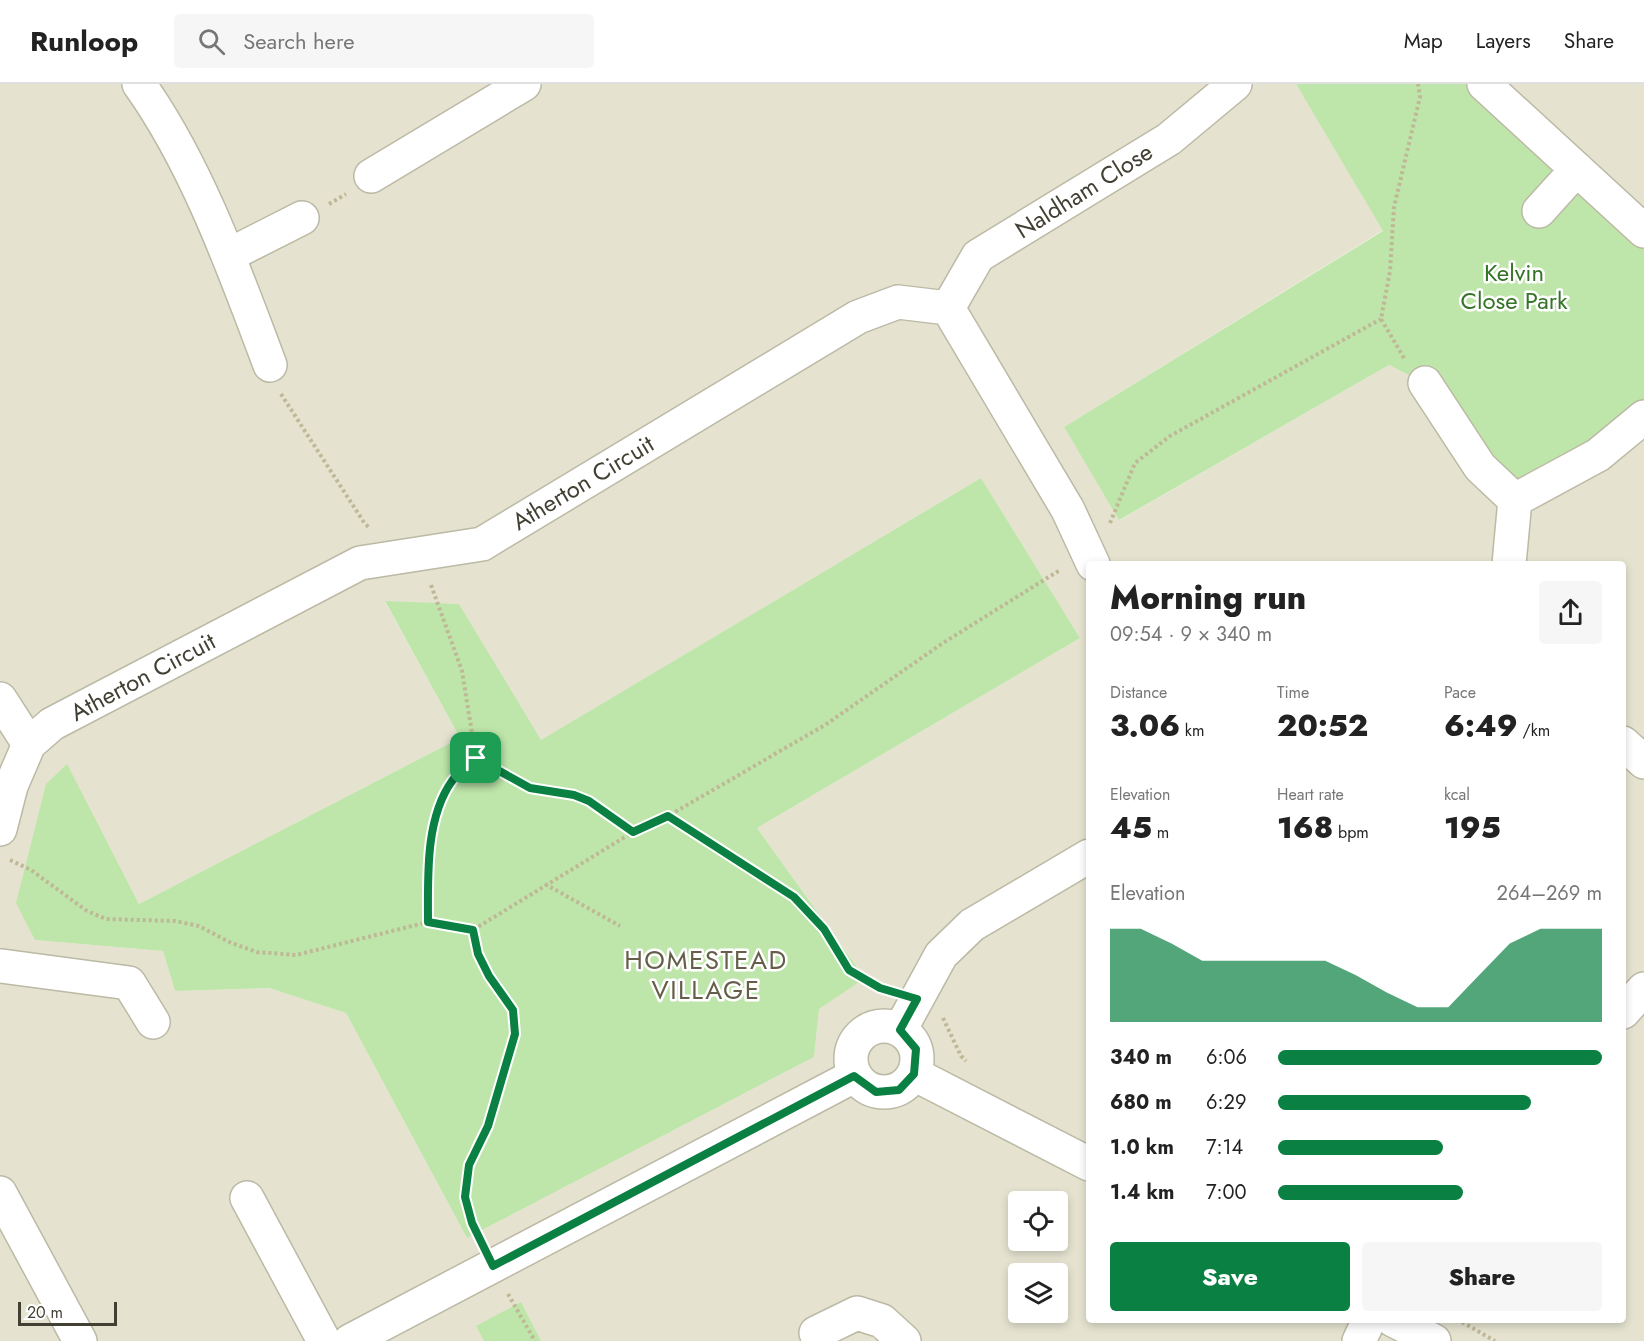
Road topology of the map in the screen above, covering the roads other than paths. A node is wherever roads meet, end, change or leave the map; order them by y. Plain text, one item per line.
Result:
1 (139, 84) edge
2 (524, 84) edge
3 (1235, 84) edge
4 (1484, 84) edge
5 (1577, 170) junction
6 (371, 176) road end
7 (1539, 211) dead end
8 (302, 218) road end
9 (1644, 231) edge
10 (229, 255) junction
11 (948, 308) junction
12 (270, 365) road end
13 (1425, 382) road end
14 (1644, 417) edge
15 (1515, 500) junction
16 (1090, 558) edge
17 (1509, 561) edge
18 (0, 699) edge
19 (29, 744) junction
20 (1626, 747) edge
21 (1644, 762) edge
22 (3, 844) edge
23 (1086, 858) edge
24 (1, 962) edge
25 (1644, 989) edge
26 (1626, 1009) edge
27 (153, 1022) dead end
28 (900, 1030) junction
29 (914, 1074) junction
30 (854, 1076) junction
31 (1086, 1162) edge
32 (0, 1193) edge
33 (247, 1198) dead end
34 (1368, 1323) edge
35 (1399, 1323) edge
36 (816, 1333) dead end
37 (80, 1341) edge
38 (324, 1341) edge
39 (350, 1341) edge
40 (904, 1341) edge
41 (1359, 1341) edge
42 (1434, 1341) edge

1 - 10 street
2 - 6 street
3 - 11 street, Naldham Close
4 - 5 street
5 - 7 street
5 - 9 street
8 - 10 street
10 - 12 street
11 - 16 street
11 - 19 street, Atherton Circuit
13 - 15 street
14 - 15 street
15 - 17 street
18 - 19 street
19 - 22 street, Atherton Circuit
20 - 21 street
23 - 28 street
24 - 27 street
25 - 26 street
28 - 29 street
28 - 30 street
29 - 30 street
29 - 31 street
30 - 39 street
32 - 37 street
33 - 38 street
34 - 41 street
35 - 42 street
36 - 40 street

